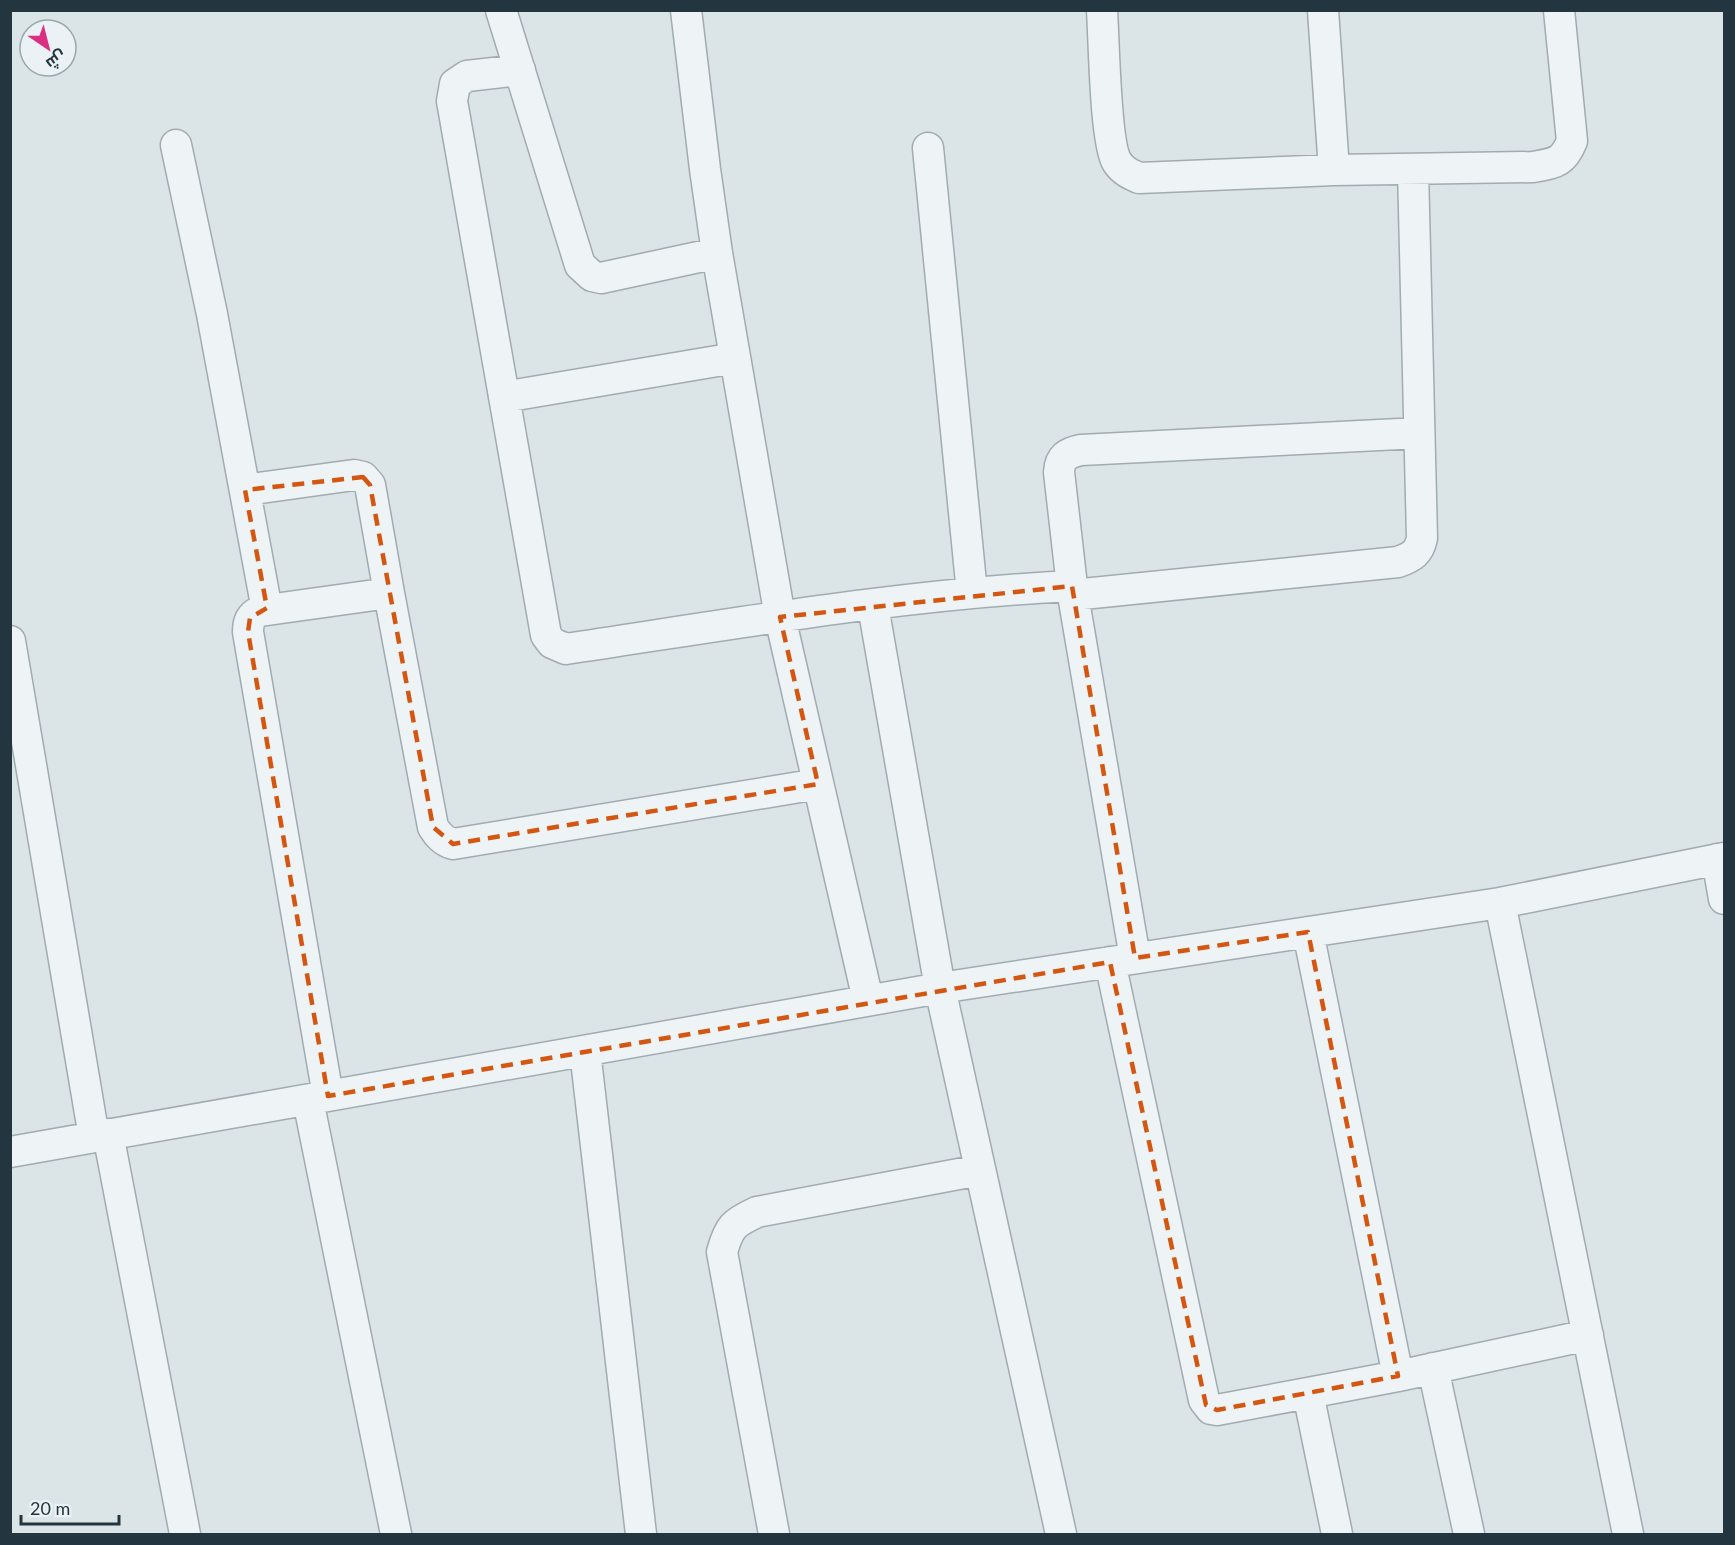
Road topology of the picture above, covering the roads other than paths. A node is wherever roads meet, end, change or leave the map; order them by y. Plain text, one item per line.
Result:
1 (501, 10) edge
2 (686, 10) edge
3 (1102, 10) edge
4 (1323, 10) edge
5 (1559, 10) edge
6 (520, 70) junction
7 (176, 145) dead end
8 (928, 148) dead end
9 (1413, 169) junction
10 (1334, 170) junction
11 (717, 254) junction
12 (735, 358) junction
13 (504, 397) junction
14 (1419, 433) junction
15 (245, 490) junction
16 (1072, 591) junction
17 (389, 593) junction
18 (972, 593) junction
19 (873, 606) junction
20 (267, 610) junction
21 (780, 617) junction
22 (10, 641) edge
23 (818, 784) junction
24 (1721, 858) edge
25 (1725, 899) edge
26 (1500, 903) junction
27 (1308, 932) junction
28 (1122, 960) junction
29 (940, 988) junction
30 (868, 1000) junction
31 (585, 1051) junction
32 (318, 1098) junction
33 (101, 1136) junction
34 (10, 1152) edge
35 (980, 1170) junction
36 (1588, 1335) junction
37 (1433, 1368) junction
38 (1398, 1376) junction
39 (1308, 1393) junction
40 (185, 1534) edge
41 (396, 1534) edge
42 (641, 1534) edge
43 (774, 1534) edge
44 (1060, 1534) edge
45 (1337, 1534) edge
46 (1469, 1534) edge
47 (1628, 1534) edge

1 - 6 street
2 - 11 street
3 - 10 street
4 - 10 street
5 - 9 street
6 - 11 street
6 - 13 street
7 - 15 street
8 - 18 street
9 - 10 street
9 - 14 street
11 - 12 street
12 - 13 street
12 - 21 street
13 - 21 street
14 - 16 street
14 - 16 street
15 - 17 street
15 - 20 street
16 - 18 street
16 - 28 street
17 - 20 street
17 - 23 street
18 - 19 street
19 - 21 street
19 - 29 street
20 - 32 street
21 - 23 street
22 - 33 street
23 - 30 street
24 - 25 street
24 - 26 street
26 - 27 street
26 - 36 street
27 - 28 street
27 - 38 street
28 - 29 street
28 - 39 street
29 - 30 street
29 - 35 street
30 - 31 street
31 - 32 street
31 - 42 street
32 - 33 street
32 - 41 street
33 - 34 street
33 - 40 street
35 - 43 street
35 - 44 street
36 - 37 street
36 - 47 street
37 - 38 street
37 - 46 street
38 - 39 street
39 - 45 street

